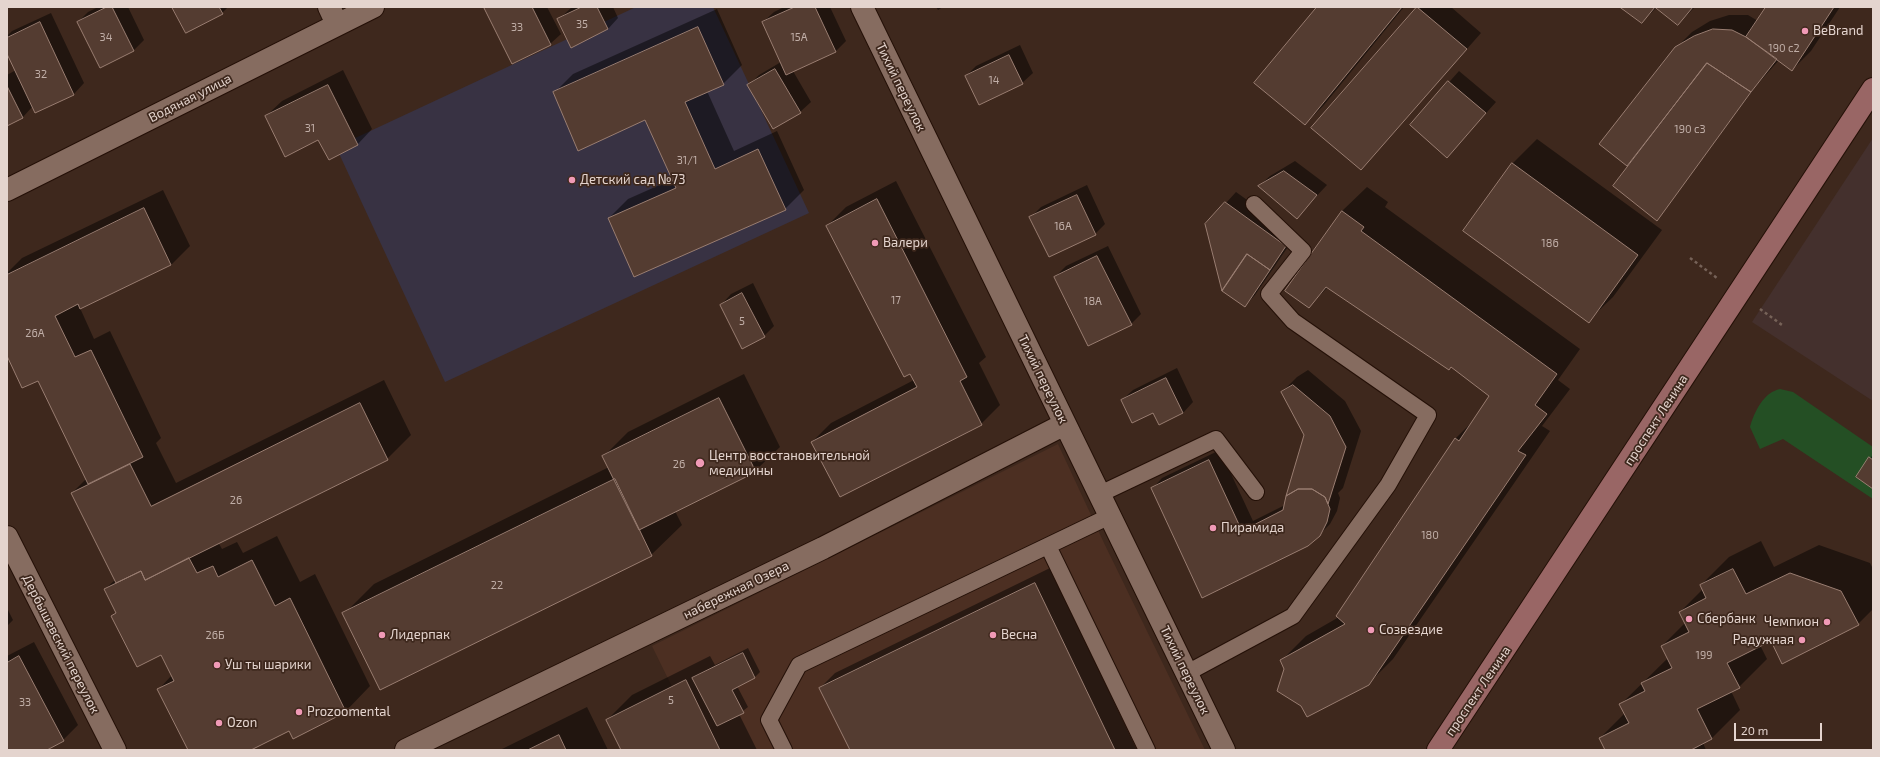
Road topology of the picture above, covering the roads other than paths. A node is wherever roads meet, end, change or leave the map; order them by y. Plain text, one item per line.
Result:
1 (373, 7) edge
2 (862, 7) edge
3 (333, 15) edge
4 (1873, 89) edge
5 (7, 190) edge
6 (1254, 204) dead end
7 (1065, 424) junction
8 (1256, 492) dead end
9 (1100, 494) junction
10 (1110, 516) junction
11 (7, 537) edge
12 (1048, 546) junction
13 (1187, 674) junction
14 (114, 750) edge
15 (406, 750) edge
16 (784, 750) edge
17 (1147, 750) edge
18 (1224, 750) edge
19 (1438, 750) edge

1 - 3 street, Водяная улица
2 - 7 street, Тихий переулок
3 - 5 street, Водяная улица
4 - 19 main road, проспект Ленина
6 - 13 lane
7 - 9 street, Тихий переулок
7 - 15 street, набережная Озера
8 - 9 lane
9 - 10 street, Тихий переулок
10 - 12 lane
10 - 13 street, Тихий переулок
11 - 14 street, Дербышевский переулок
12 - 16 lane
12 - 17 lane
13 - 18 street, Тихий переулок

